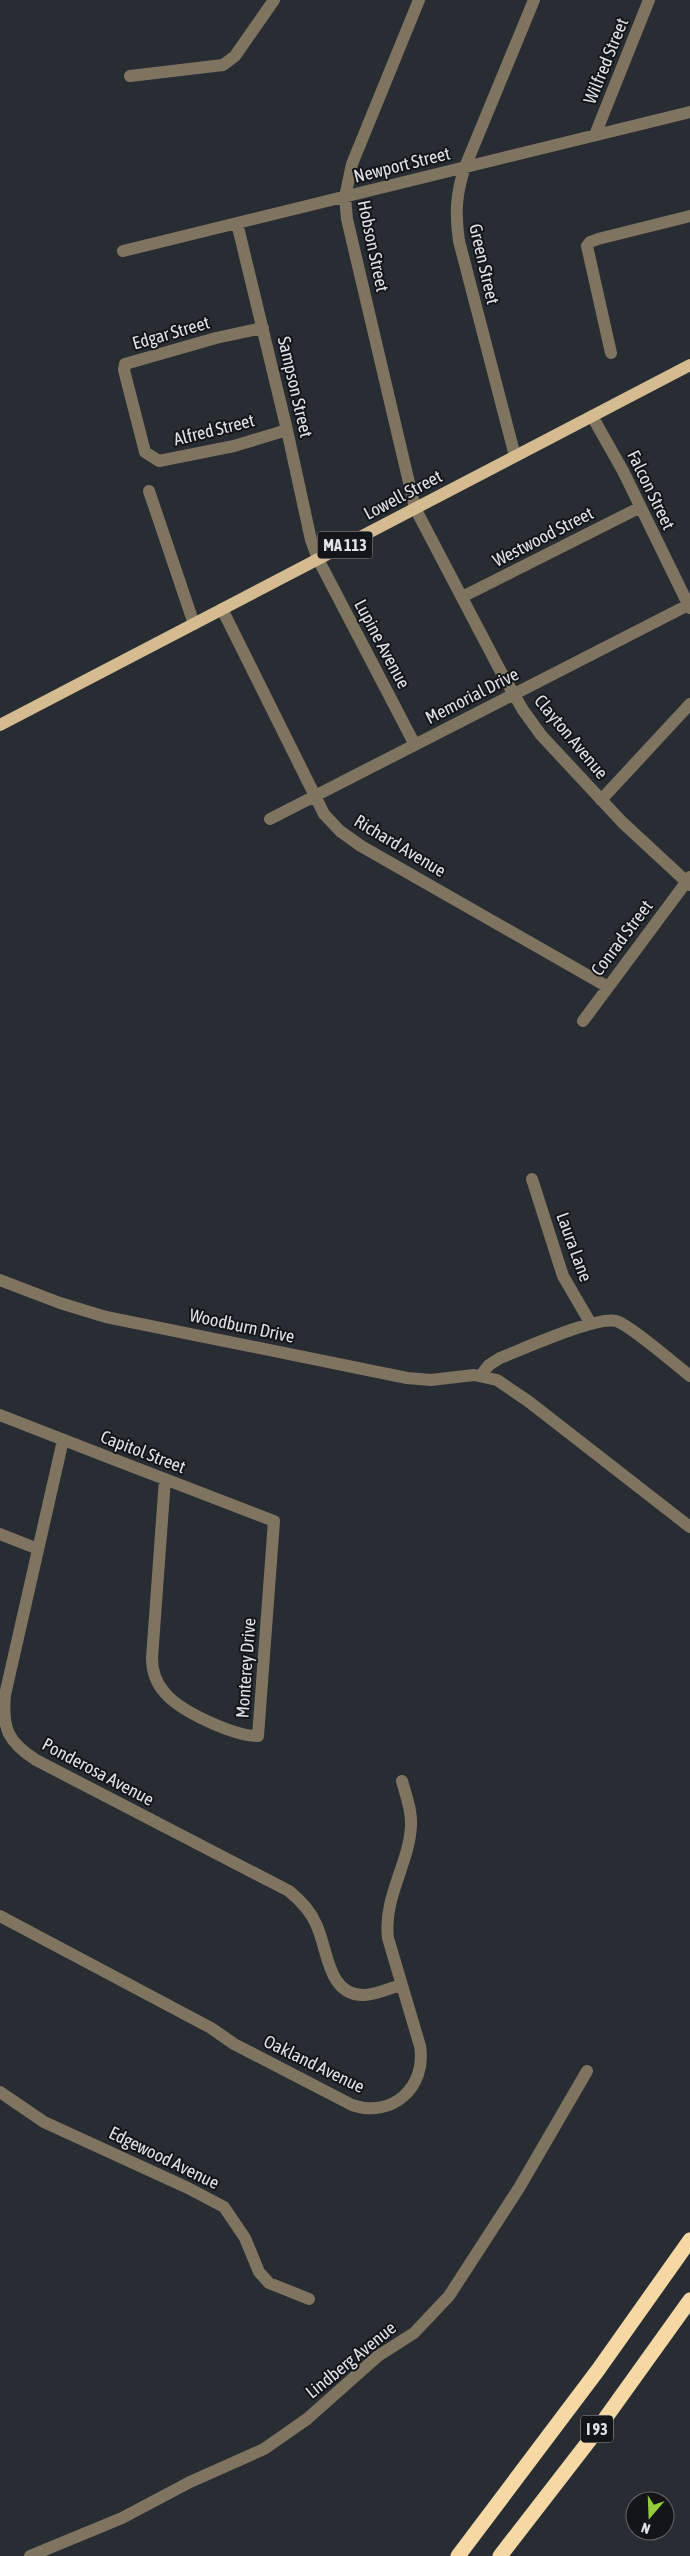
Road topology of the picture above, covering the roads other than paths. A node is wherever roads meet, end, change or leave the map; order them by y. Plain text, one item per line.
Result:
1 (274, 0) edge
2 (419, 0) edge
3 (534, 0) edge
4 (649, 0) edge
5 (130, 76) dead end
6 (690, 112) edge
7 (595, 135) junction
8 (465, 167) junction
9 (345, 197) junction
10 (690, 216) edge
11 (237, 223) junction
12 (123, 251) dead end
13 (262, 328) junction
14 (611, 353) dead end
15 (689, 367) edge
16 (592, 416) junction
17 (287, 430) junction
18 (150, 456) joint
19 (515, 456) junction
20 (149, 491) dead end
21 (416, 508) junction
22 (639, 508) junction
23 (318, 559) junction
24 (462, 597) junction
25 (690, 606) edge
26 (222, 609) junction
27 (194, 624) junction
28 (514, 694) junction
29 (690, 704) edge
30 (0, 725) edge
31 (415, 744) junction
32 (316, 796) junction
33 (601, 800) junction
34 (270, 819) dead end
35 (689, 881) edge
36 (608, 987) junction
37 (583, 1021) dead end
38 (532, 1179) dead end
39 (0, 1280) edge
40 (591, 1324) junction
41 (481, 1375) junction
42 (690, 1376) edge
43 (0, 1415) edge
44 (63, 1440) junction
45 (166, 1479) junction
46 (274, 1521) joint
47 (690, 1527) edge
48 (0, 1534) edge
49 (38, 1549) junction
50 (3, 1731) edge
51 (402, 1781) dead end
52 (0, 1916) edge
53 (401, 1984) junction
54 (587, 2071) dead end
55 (0, 2092) edge
56 (690, 2240) edge
57 (309, 2299) dead end
58 (690, 2300) edge
59 (30, 2556) edge
60 (458, 2556) edge
61 (500, 2556) edge

1 - 5 street
2 - 9 street, Hobson Street
3 - 8 street, Green Street
4 - 7 street, Wilfred Street
6 - 7 street, Newport Street
7 - 8 street, Newport Street
8 - 9 street, Newport Street
8 - 19 street, Green Street
9 - 11 street, Newport Street
9 - 21 street, Hobson Street
10 - 14 street
11 - 12 street, Newport Street
11 - 13 street, Sampson Street
13 - 17 street, Sampson Street
13 - 18 street, Edgar Street
15 - 16 main road, Lowell Street / MA 113
16 - 19 main road, Lowell Street / MA 113
16 - 22 street, Falcon Street
17 - 18 street, Alfred Street
17 - 23 street, Sampson Street
19 - 21 main road, Lowell Street / MA 113
20 - 27 street
21 - 23 main road, Lowell Street / MA 113
21 - 24 street, Clayton Avenue
22 - 24 street, Westwood Street
22 - 25 street, Falcon Street
23 - 26 main road, Lowell Street / MA 113
23 - 31 street, Lupine Avenue
24 - 28 street, Clayton Avenue
25 - 28 street, Memorial Drive
26 - 27 main road, Lowell Street / MA 113
26 - 32 street, Richard Avenue
27 - 30 main road, Lowell Street / MA 113
28 - 31 street, Memorial Drive
28 - 33 street, Clayton Avenue
29 - 33 street
31 - 32 street, Memorial Drive
32 - 34 street, Memorial Drive
32 - 36 street, Richard Avenue
33 - 35 street, Clayton Avenue
35 - 36 street, Conrad Street
36 - 37 street, Conrad Street
38 - 40 street, Laura Lane
39 - 41 street, Woodburn Drive
40 - 41 street
40 - 42 street
41 - 47 street, Woodburn Drive
43 - 44 street, Capitol Street
44 - 45 street, Capitol Street
44 - 49 street, Ponderosa Avenue
45 - 46 street, Capitol Street
45 - 46 street, Monterey Drive
48 - 49 street
49 - 50 street, Ponderosa Avenue
50 - 53 street, Ponderosa Avenue
51 - 53 street, Oakland Avenue
52 - 53 street, Oakland Avenue
54 - 59 street, Lindberg Avenue
55 - 57 street, Edgewood Avenue
56 - 60 highway, I 93
58 - 61 highway, I 93

